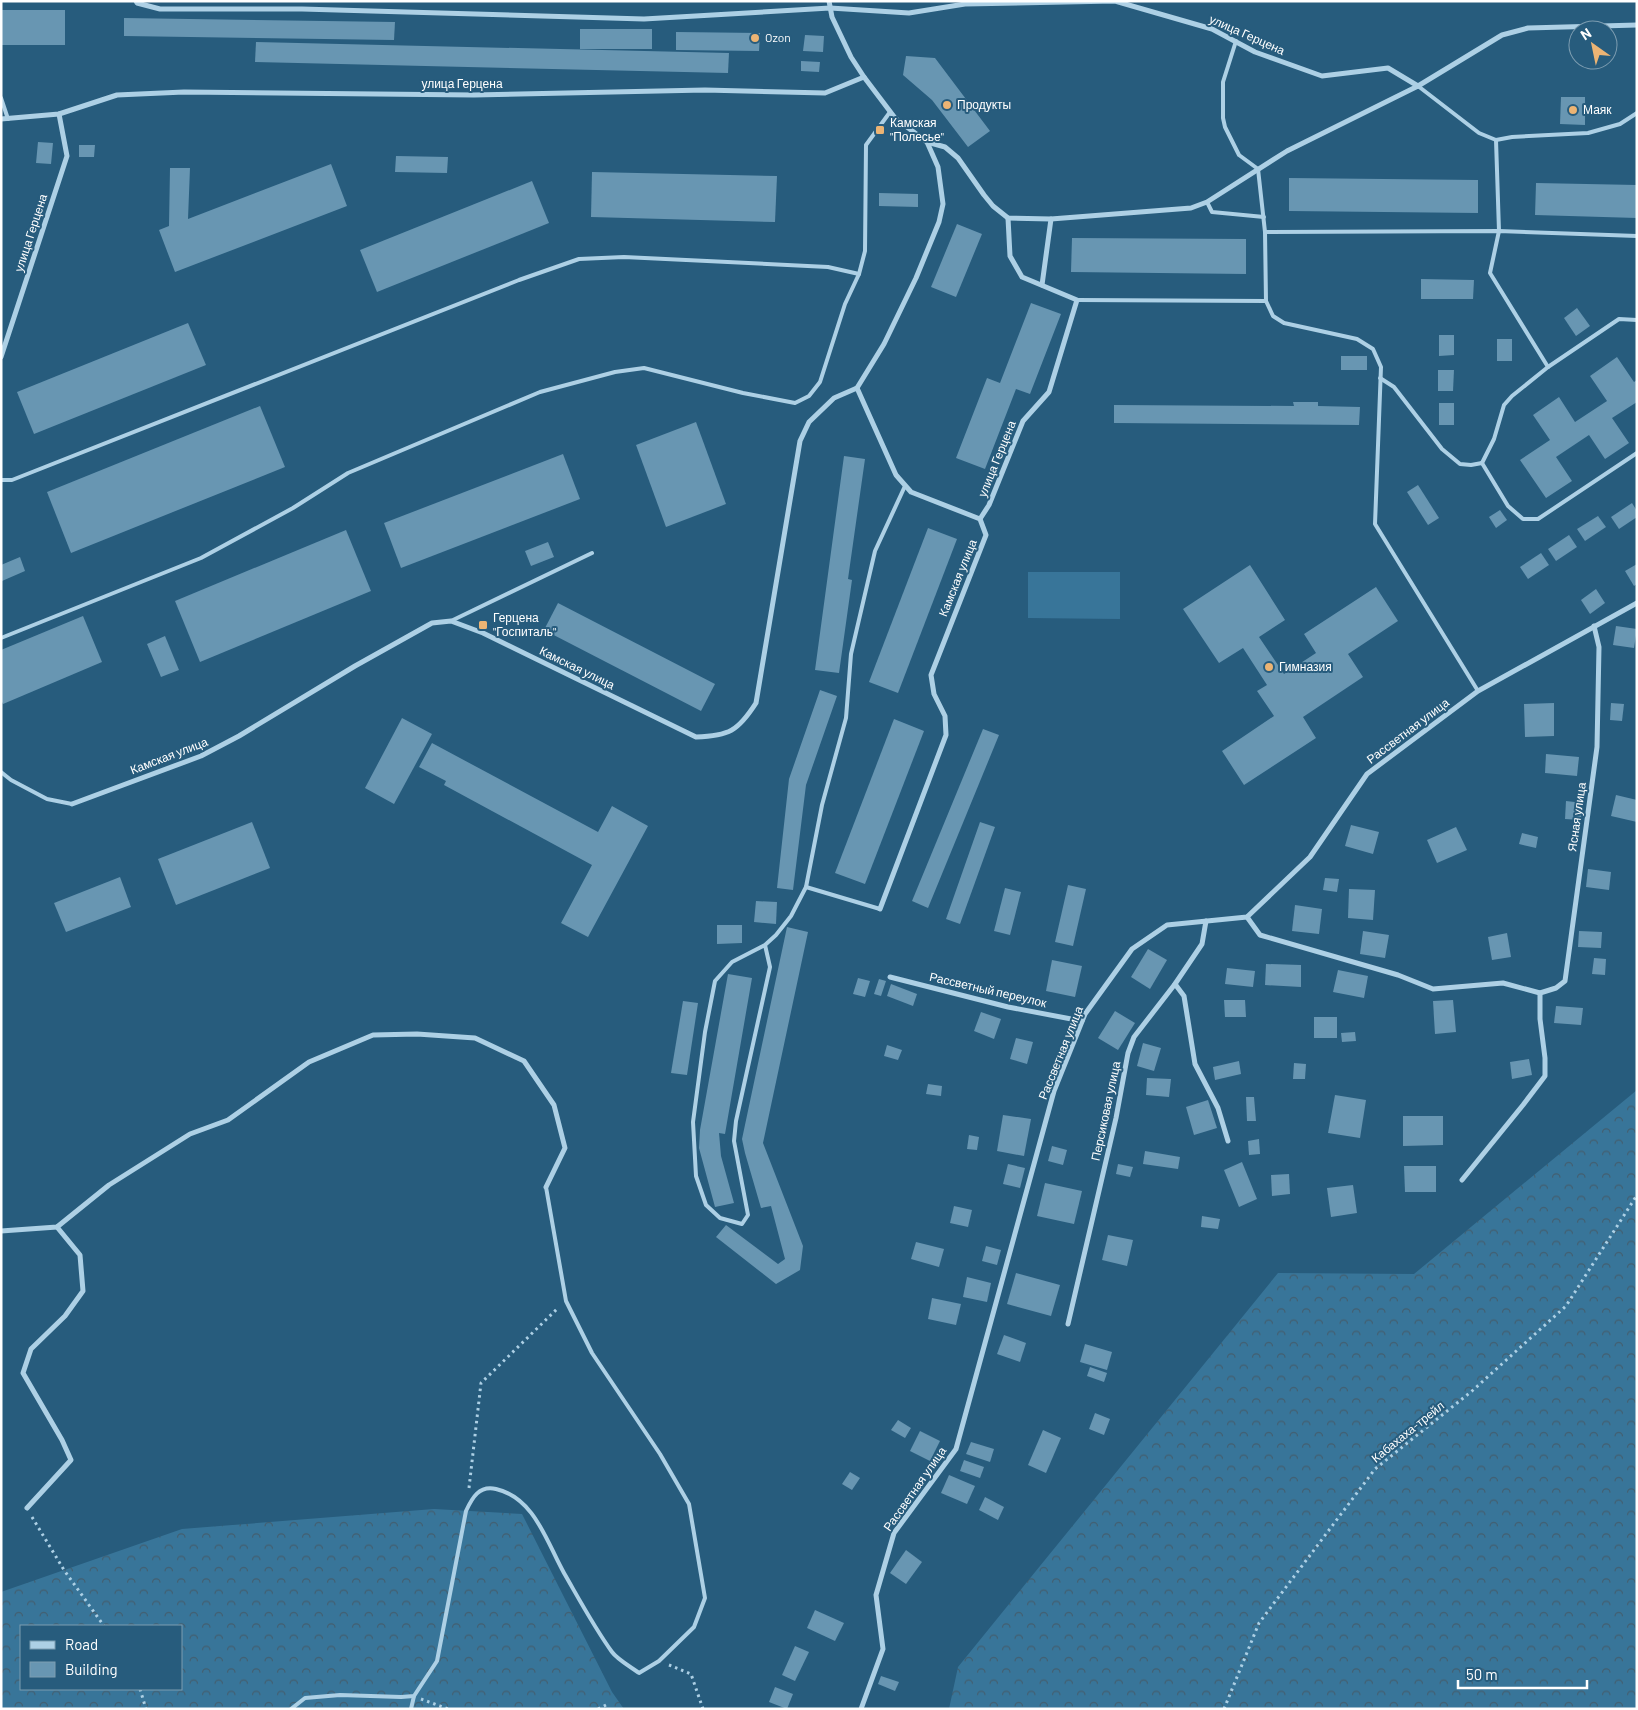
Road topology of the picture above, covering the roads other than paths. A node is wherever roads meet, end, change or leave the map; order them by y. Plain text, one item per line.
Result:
1 (136, 1) edge
2 (829, 1) edge
3 (830, 8) junction
4 (1637, 25) edge
5 (1236, 41) junction
6 (864, 77) junction
7 (1418, 86) junction
8 (1, 98) edge
9 (890, 112) junction
10 (1637, 113) edge
11 (59, 114) junction
12 (1, 119) edge
13 (8, 119) junction
14 (1496, 140) junction
15 (927, 142) junction
16 (1258, 169) junction
17 (1207, 202) junction
18 (1264, 217) junction
19 (1008, 218) junction
20 (1051, 218) junction
21 (1498, 231) junction
22 (1265, 232) junction
23 (1637, 236) edge
24 (859, 274) junction
25 (1042, 285) junction
26 (1077, 300) junction
27 (1266, 301) junction
28 (1637, 320) edge
29 (1, 357) edge
30 (1548, 367) junction
31 (1380, 378) junction
32 (858, 388) junction
33 (1637, 453) edge
34 (1482, 463) junction
35 (1, 480) edge
36 (905, 486) junction
37 (980, 519) junction
38 (592, 553) dead end
39 (1637, 603) edge
40 (451, 620) junction
41 (1594, 626) junction
42 (1, 638) edge
43 (1478, 691) junction
44 (1, 772) edge
45 (72, 804) joint
46 (806, 887) junction
47 (880, 909) joint
48 (1247, 917) junction
49 (1206, 921) junction
50 (765, 945) junction
51 (890, 977) dead end
52 (1175, 984) junction
53 (1540, 993) junction
54 (1082, 1021) junction
55 (1228, 1141) dead end
56 (1462, 1180) dead end
57 (546, 1187) joint
58 (57, 1227) junction
59 (1, 1232) edge
60 (1068, 1324) dead end
61 (27, 1508) road end
62 (414, 1696) junction
63 (291, 1709) edge
64 (411, 1709) edge
65 (861, 1709) edge

1 - 3 street, улица Герцена
2 - 3 street
3 - 5 street, улица Герцена
3 - 6 street
4 - 7 street
5 - 7 street, улица Герцена
5 - 16 lane
6 - 9 street
6 - 11 street, улица Герцена
7 - 14 lane
7 - 16 street
8 - 13 lane
9 - 15 street
9 - 24 lane
10 - 14 lane
11 - 13 street, улица Герцена
11 - 29 street, улица Герцена
12 - 13 street, улица Герцена
14 - 21 lane
15 - 19 street
15 - 32 street
16 - 17 street
16 - 18 lane
17 - 18 lane
17 - 20 street
18 - 22 lane
19 - 20 street
19 - 25 street
20 - 25 street
21 - 22 lane
21 - 23 lane
21 - 30 lane
22 - 27 lane
24 - 35 lane
24 - 42 lane
25 - 26 street
26 - 27 lane
26 - 37 street, улица Герцена
27 - 31 lane
28 - 30 lane
30 - 34 lane
31 - 34 lane
31 - 43 lane
32 - 36 street
32 - 40 street, Камская улица
33 - 34 lane
36 - 37 street
36 - 46 lane
37 - 47 street, Камская улица
38 - 40 lane
39 - 41 street, Рассветная улица
40 - 45 street, Камская улица
41 - 43 street, Рассветная улица
41 - 53 street, Ясная улица
43 - 48 street, Рассветная улица
44 - 45 lane
46 - 47 lane
46 - 50 lane
48 - 49 street, Рассветная улица
48 - 53 street
49 - 52 street, Персиковая улица
49 - 54 street, Рассветная улица
50 - 50 lane
51 - 54 street, Рассветный переулок
52 - 55 street
52 - 60 street, Персиковая улица
53 - 56 street
54 - 65 street, Рассветная улица
57 - 58 street
57 - 62 lane
58 - 59 street
58 - 61 street
62 - 63 lane
62 - 64 lane

